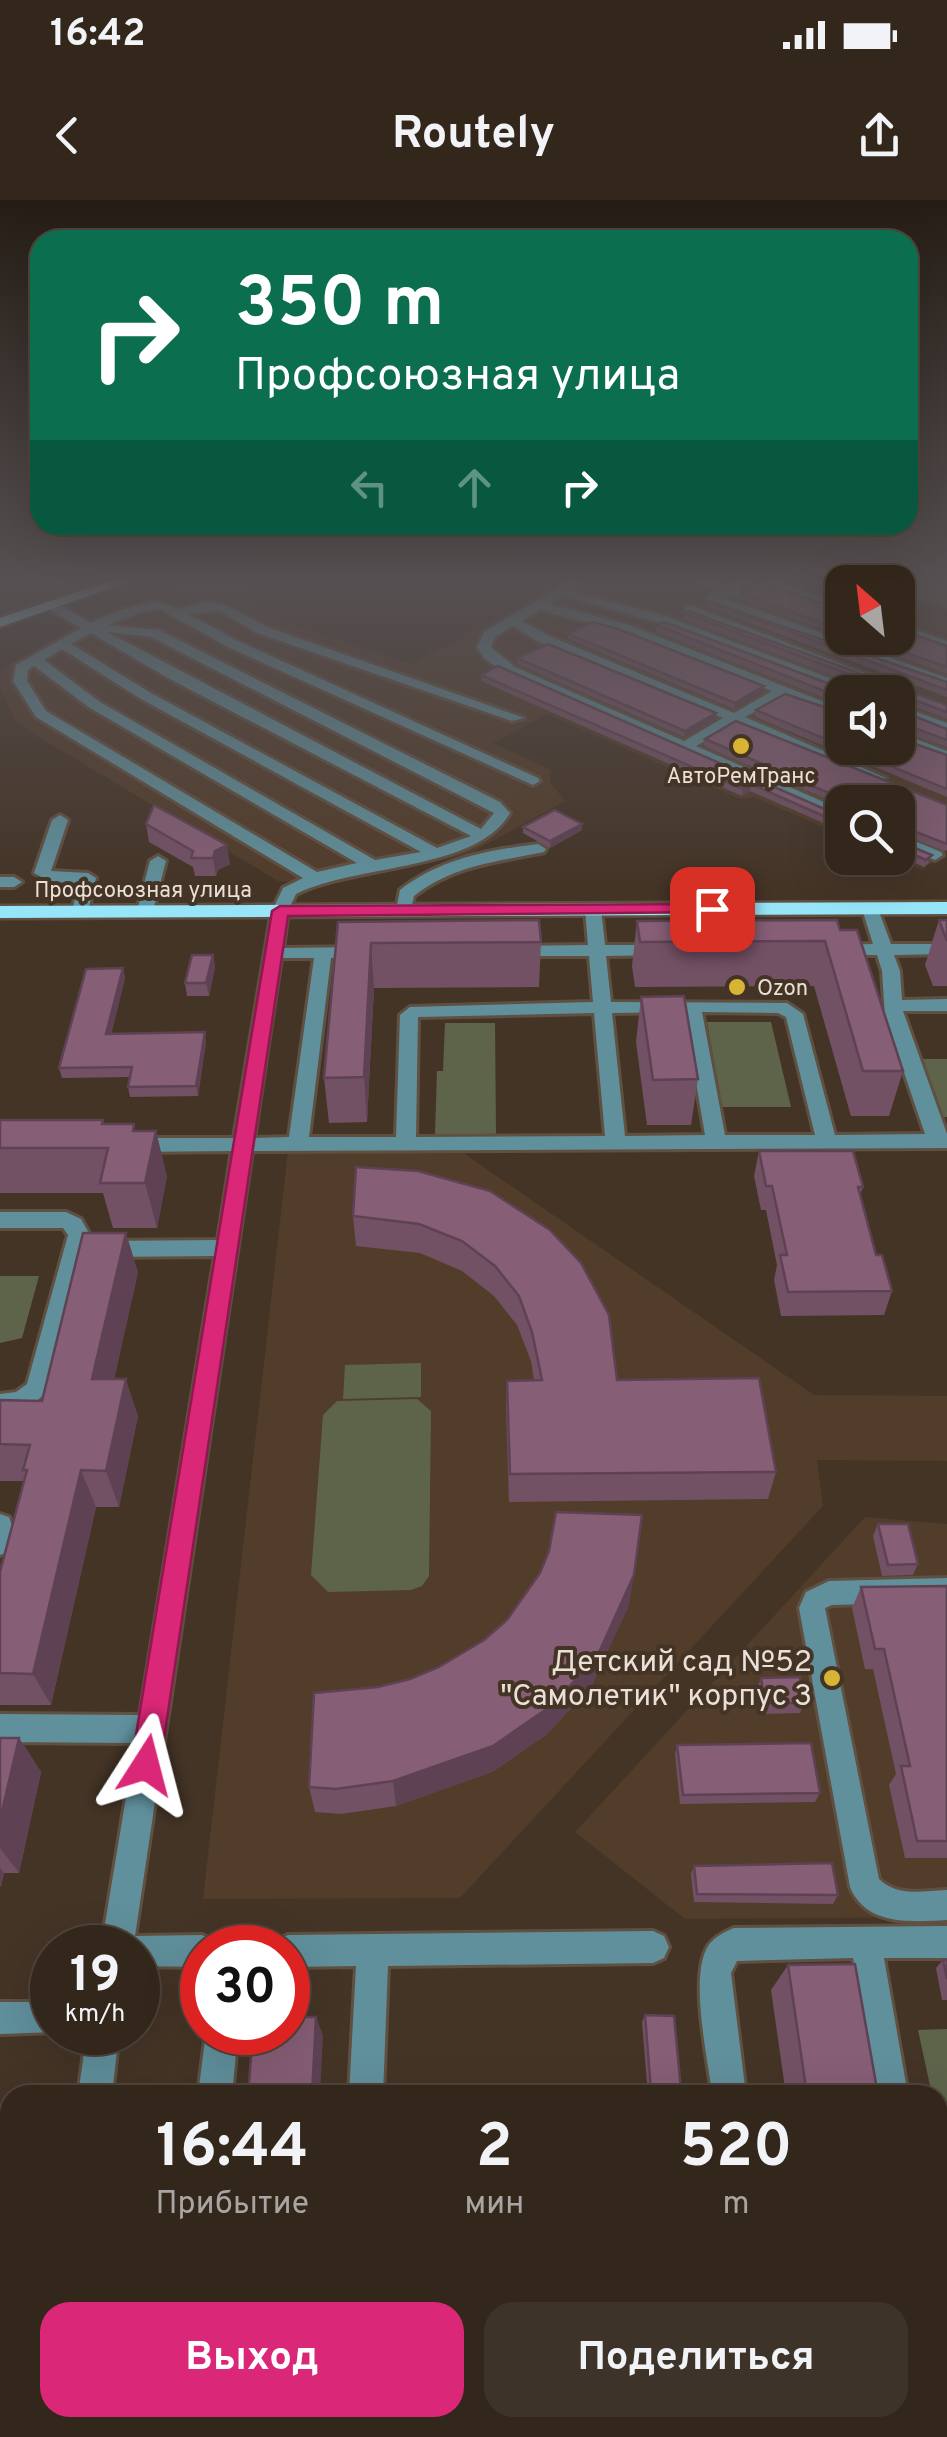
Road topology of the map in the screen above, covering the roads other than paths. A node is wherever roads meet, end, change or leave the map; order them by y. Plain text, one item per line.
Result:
1 (22, 680) edge
2 (62, 680) edge
3 (121, 680) edge
4 (182, 680) edge
5 (248, 680) edge
6 (313, 680) edge
7 (408, 680) edge
8 (538, 680) edge
9 (644, 680) edge
10 (757, 680) edge
11 (793, 680) edge
12 (781, 690) junction
13 (825, 707) edge
14 (915, 716) edge
15 (517, 718) dead end
16 (734, 718) junction
17 (947, 728) edge
18 (915, 743) edge
19 (685, 746) junction
20 (947, 756) edge
21 (533, 781) dead end
22 (894, 784) edge
23 (825, 808) edge
24 (60, 820) dead end
25 (481, 835) junction
26 (915, 846) edge
27 (538, 848) dead end
28 (435, 852) junction
29 (936, 855) edge
30 (158, 861) dead end
31 (372, 864) junction
32 (315, 878) junction
33 (947, 908) edge
34 (593, 909) junction
35 (870, 909) junction
36 (404, 910) junction
37 (145, 911) junction
38 (280, 911) junction
39 (0, 912) edge
40 (80, 912) junction
41 (947, 949) edge
42 (597, 950) junction
43 (674, 950) edge
44 (808, 950) edge
45 (885, 950) junction
46 (499, 951) edge
47 (323, 952) junction
48 (382, 952) edge
49 (273, 953) junction
50 (947, 1005) edge
51 (692, 1006) junction
52 (892, 1006) junction
53 (603, 1007) junction
54 (942, 1141) edge
55 (616, 1142) junction
56 (716, 1142) junction
57 (826, 1142) junction
58 (113, 1144) edge
59 (298, 1144) junction
60 (406, 1144) junction
61 (244, 1145) junction
62 (0, 1220) edge
63 (228, 1248) junction
64 (75, 1249) junction
65 (0, 1404) edge
66 (0, 1525) edge
67 (0, 1544) edge
68 (947, 1590) edge
69 (0, 1728) edge
70 (151, 1729) junction
71 (947, 1905) edge
72 (120, 1925) edge
73 (866, 1942) junction
74 (947, 1942) edge
75 (653, 1947) dead end
76 (310, 1951) edge
77 (373, 1951) junction
78 (0, 2018) edge
79 (30, 2018) edge
80 (101, 2055) edge
81 (220, 2055) edge
82 (96, 2085) edge
83 (217, 2085) edge
84 (366, 2085) edge
85 (728, 2085) edge
86 (889, 2085) edge

1 - 32 street
2 - 31 street
3 - 28 street
4 - 25 street
5 - 25 street
6 - 21 street
7 - 15 street
8 - 19 street
9 - 16 street
10 - 12 street
11 - 12 street
12 - 13 street
12 - 16 street
14 - 17 street
16 - 19 street
16 - 22 street
18 - 20 street
19 - 23 street
24 - 40 street
25 - 28 street
26 - 29 street
27 - 36 street
28 - 31 street
30 - 37 street
31 - 32 street
32 - 38 street
33 - 35 main road, Профсоюзная улица
34 - 35 main road, Профсоюзная улица
34 - 36 main road, Профсоюзная улица
34 - 42 street
35 - 45 street
36 - 38 main road, Профсоюзная улица
37 - 38 main road, Профсоюзная улица
37 - 40 main road, Профсоюзная улица
38 - 49 street
39 - 40 main road, Профсоюзная улица
41 - 45 street
42 - 43 street
42 - 46 street
42 - 53 street
44 - 45 street
45 - 52 street
47 - 48 street
47 - 49 street
47 - 59 street
49 - 61 street
50 - 52 street
51 - 53 street
51 - 56 street
51 - 57 street
52 - 54 street
53 - 55 street
53 - 60 street
54 - 57 street
55 - 56 street
55 - 60 street
56 - 57 street
58 - 61 street
59 - 60 street
59 - 61 street
61 - 63 street
62 - 64 street
63 - 64 street
63 - 70 street
64 - 65 street
66 - 67 street
68 - 71 street
69 - 70 street
70 - 72 street
73 - 74 street
73 - 85 street
73 - 86 street
75 - 77 street
76 - 77 street
77 - 84 street
78 - 79 street
80 - 82 street
81 - 83 street

